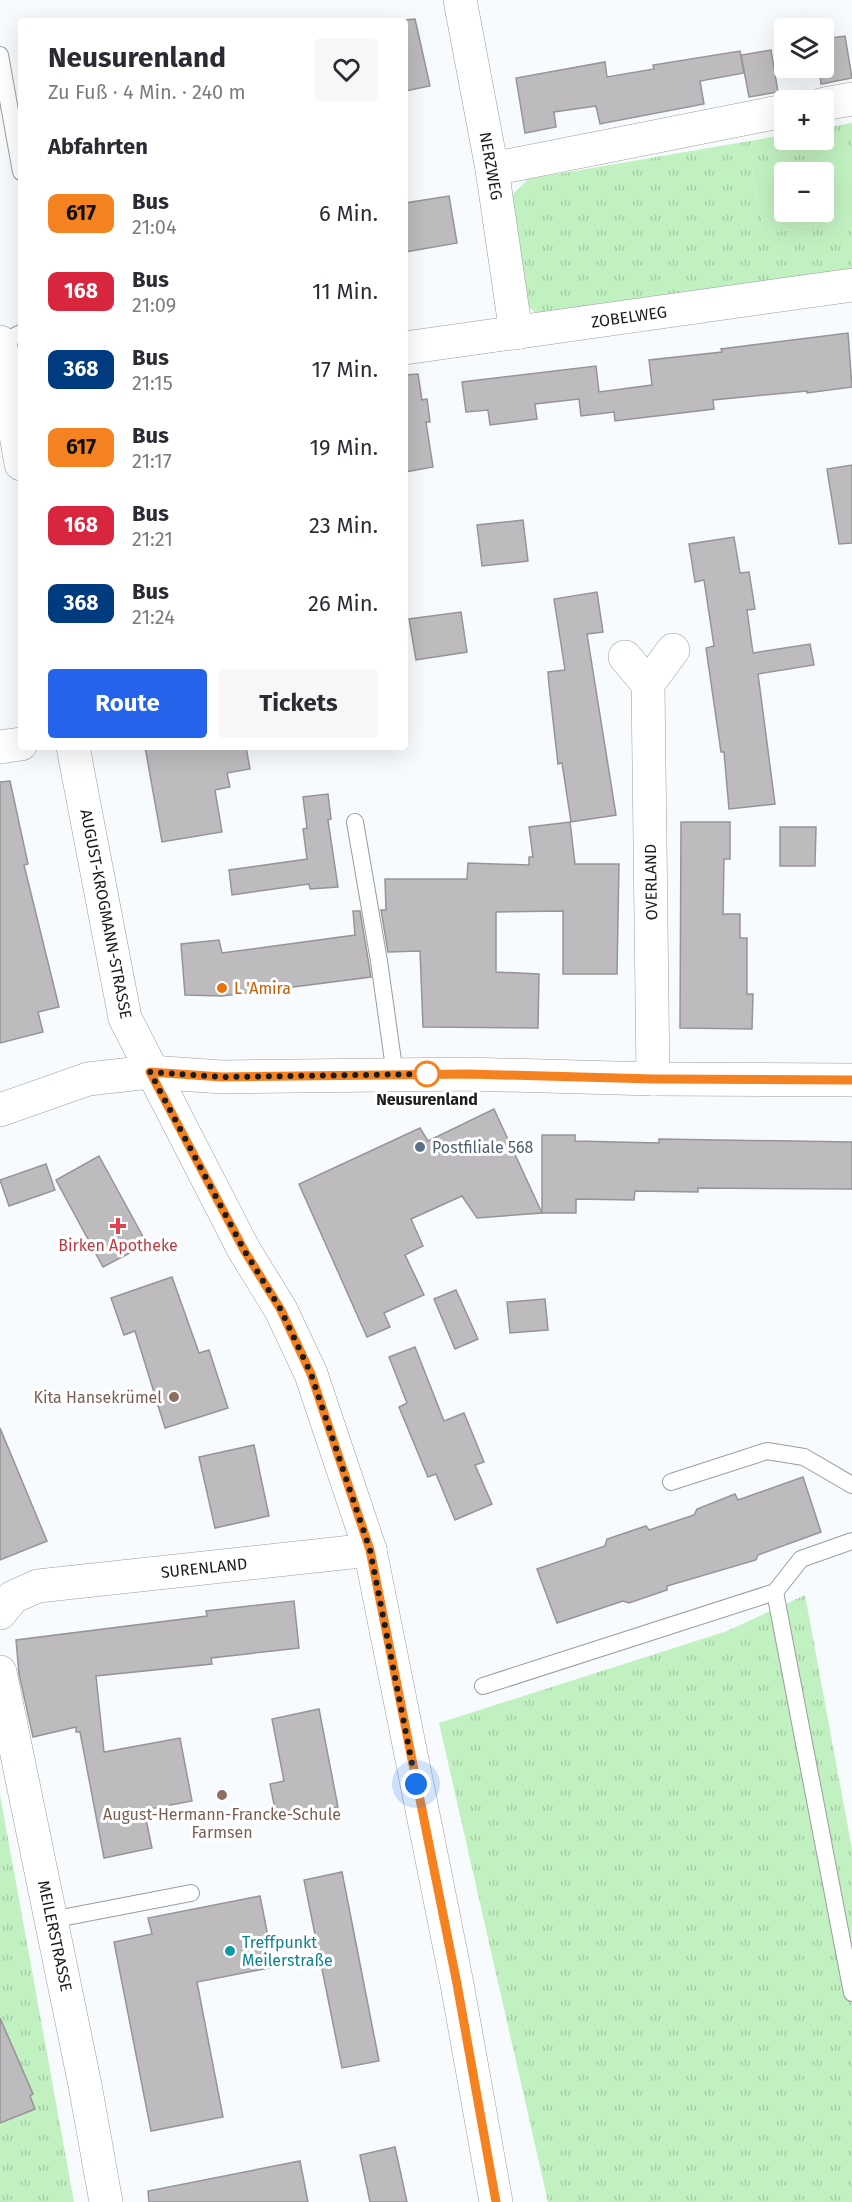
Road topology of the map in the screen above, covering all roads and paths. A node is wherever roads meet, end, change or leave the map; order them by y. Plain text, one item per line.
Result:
1 (460, 0) edge
2 (0, 55) edge
3 (852, 99) edge
4 (834, 102) edge
5 (774, 113) edge
6 (18, 155) edge
7 (492, 169) junction
8 (852, 285) edge
9 (516, 333) junction
10 (18, 336) edge
11 (408, 348) edge
12 (1, 354) edge
13 (16, 410) edge
14 (18, 432) edge
15 (673, 650) dead end
16 (625, 657) dead end
17 (648, 684) junction
18 (18, 744) edge
19 (0, 747) edge
20 (74, 750) edge
21 (356, 822) dead end
22 (150, 1072) junction
23 (394, 1075) junction
24 (653, 1079) junction
25 (852, 1080) edge
26 (0, 1110) edge
27 (671, 1482) dead end
28 (852, 1485) edge
29 (852, 1540) edge
30 (370, 1550) junction
31 (775, 1592) junction
32 (0, 1613) edge
33 (0, 1672) edge
34 (483, 1686) dead end
35 (191, 1893) dead end
36 (51, 1920) junction
37 (852, 1993) edge
38 (106, 2202) edge
39 (496, 2202) edge

1 - 7 street, NERZWEG
2 - 6 lane
3 - 4 street
5 - 7 street
7 - 9 street, NERZWEG
8 - 9 street, ZOBELWEG
9 - 11 street, ZOBELWEG
10 - 12 lane
12 - 13 street
13 - 14 street
15 - 17 street
16 - 17 street
17 - 24 street, OVERLAND
18 - 19 street
20 - 22 street, AUGUST-KROGMANN-STRASSE
21 - 23 lane
22 - 23 street
22 - 26 street
22 - 30 street, AUGUST-KROGMANN-STRASSE
23 - 24 street
24 - 25 street
27 - 28 lane
29 - 31 lane
30 - 32 street, SURENLAND
30 - 39 street, AUGUST-KROGMANN-STRASSE
31 - 34 lane
31 - 37 lane
33 - 36 street, MEILERSTRASSE
35 - 36 lane
36 - 38 street, MEILERSTRASSE

